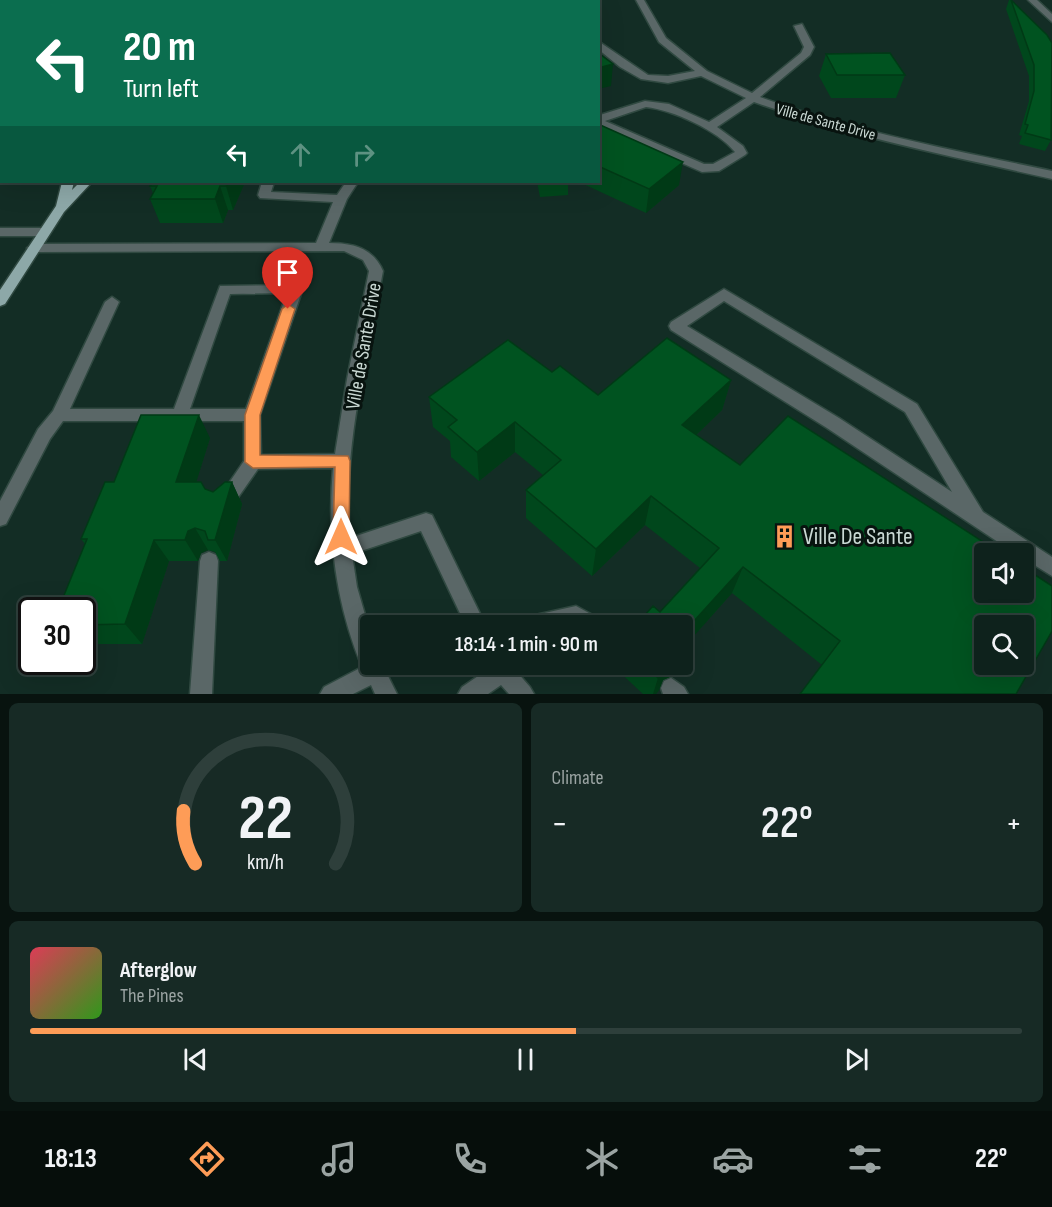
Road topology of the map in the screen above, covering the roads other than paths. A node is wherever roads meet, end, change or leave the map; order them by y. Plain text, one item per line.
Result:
1 (640, 0) edge
2 (1032, 0) edge
3 (1052, 19) edge
4 (799, 26) dead end
5 (600, 46) edge
6 (701, 73) junction
7 (752, 99) junction
8 (600, 120) edge
9 (600, 123) edge
10 (710, 127) junction
11 (1052, 175) edge
12 (68, 183) edge
13 (85, 183) edge
14 (268, 183) edge
15 (351, 183) edge
16 (341, 199) junction
17 (59, 210) junction
18 (0, 232) edge
19 (44, 232) junction
20 (321, 247) junction
21 (34, 248) junction
22 (0, 301) edge
23 (112, 302) dead end
24 (180, 413) junction
25 (59, 415) junction
26 (252, 415) junction
27 (343, 461) junction
28 (253, 462) junction
29 (224, 504) edge
30 (0, 518) edge
31 (977, 518) junction
32 (342, 549) junction
33 (209, 561) edge
34 (1052, 567) edge
35 (471, 615) edge
36 (360, 629) edge
37 (360, 674) edge
38 (376, 675) edge
39 (491, 675) edge
40 (505, 675) edge
41 (201, 694) edge
42 (331, 694) edge
43 (386, 694) edge
44 (469, 694) edge
45 (522, 694) edge

1 - 6 street, Ville de Sante Drive
2 - 3 street
4 - 7 street
5 - 6 street
6 - 7 street, Ville de Sante Drive
7 - 10 street
7 - 11 street, Ville de Sante Drive
8 - 10 street
9 - 10 street
12 - 17 main road
13 - 17 main road
14 - 16 street
15 - 16 street
16 - 20 street
17 - 19 main road
18 - 19 street
19 - 21 main road
20 - 21 street, Ville de Sante Drive
20 - 27 street, Ville de Sante Drive
21 - 22 main road
23 - 25 street
24 - 25 street
24 - 26 street
24 - 26 street
25 - 30 street
26 - 28 street
27 - 28 street
27 - 32 street, Ville de Sante Drive
28 - 29 street
31 - 31 street
31 - 34 street
32 - 35 street
32 - 36 street, Ville de Sante Drive
33 - 41 street
37 - 42 street
38 - 43 street, Ville de Sante Drive
39 - 44 street
40 - 45 street

